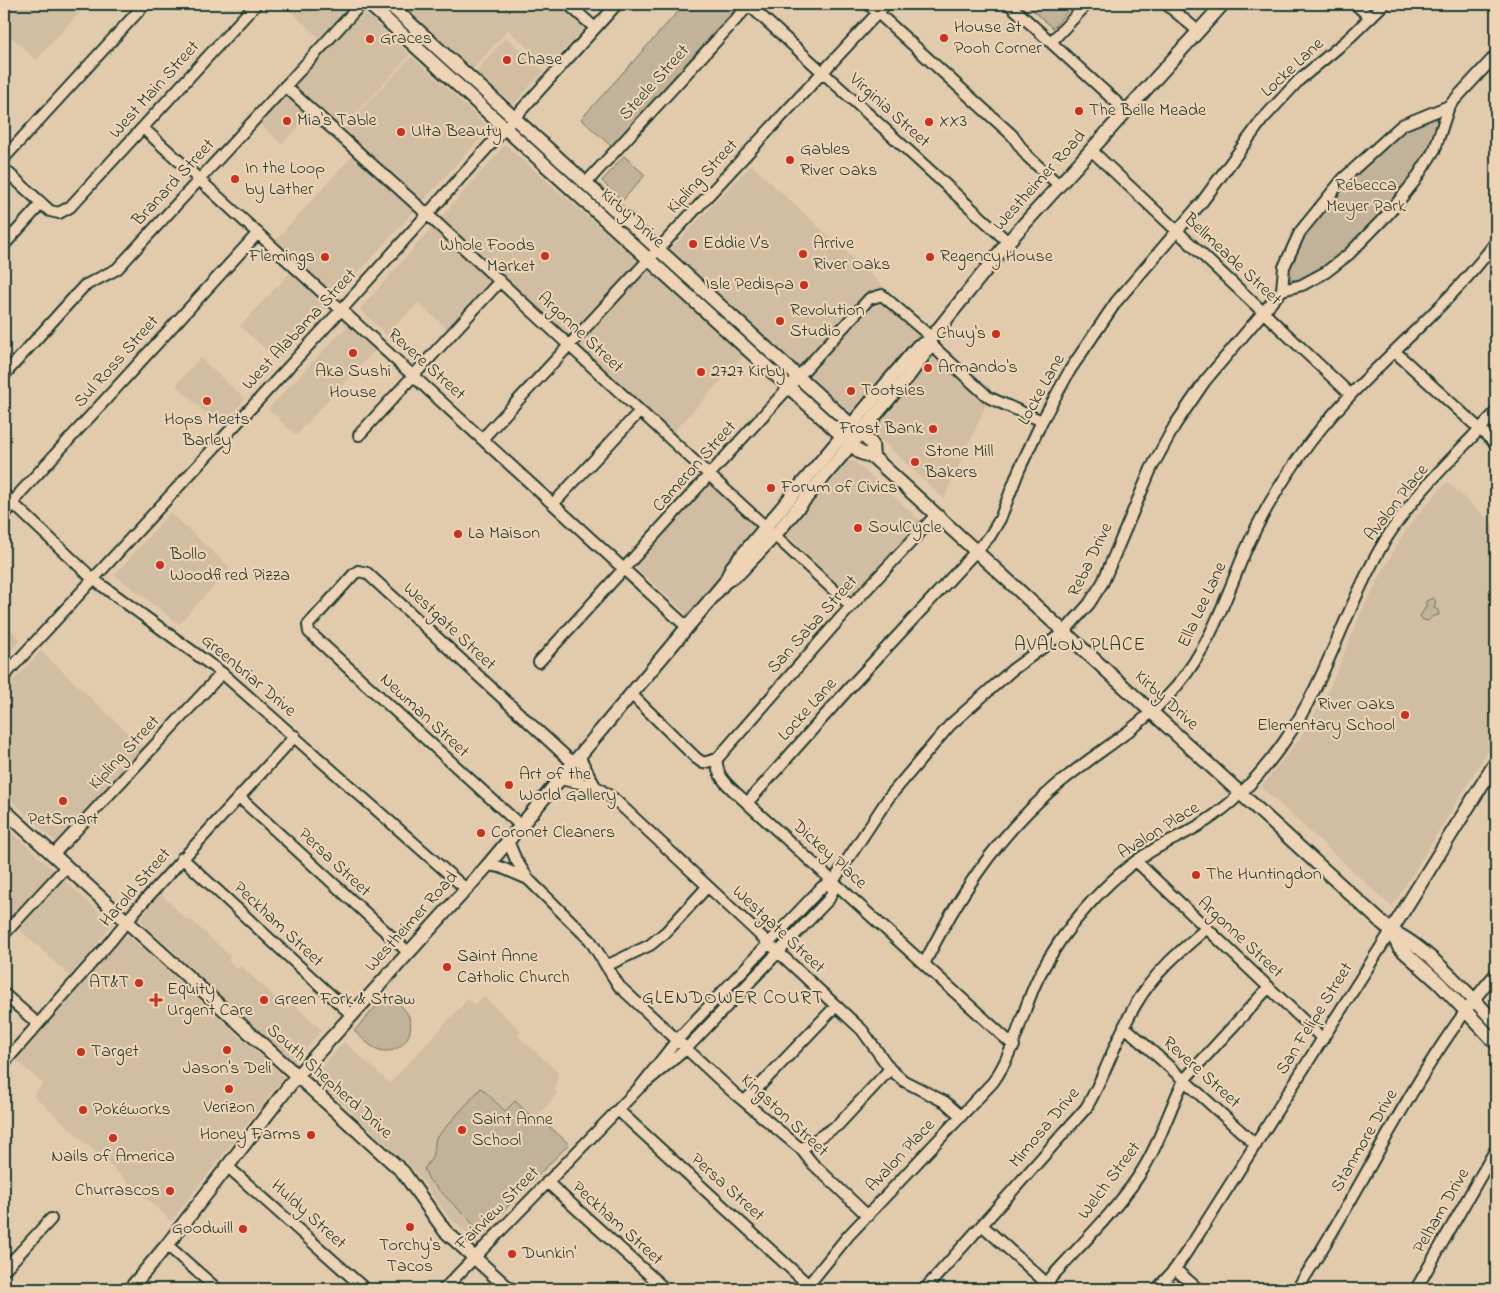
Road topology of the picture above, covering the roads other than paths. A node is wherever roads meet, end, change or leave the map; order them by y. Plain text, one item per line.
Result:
1 (145, 4) edge
2 (256, 4) edge
3 (360, 4) edge
4 (369, 4) edge
5 (388, 4) edge
6 (568, 4) edge
7 (617, 4) edge
8 (748, 4) edge
9 (868, 4) edge
10 (886, 4) edge
11 (1009, 4) edge
12 (1086, 4) edge
13 (1166, 4) edge
14 (1223, 4) edge
15 (1355, 4) edge
16 (1384, 4) edge
17 (878, 13) junction
18 (1371, 18) junction
19 (594, 28) junction
20 (1198, 32) junction
21 (1051, 42) junction
22 (432, 43) junction
23 (423, 53) junction
24 (1496, 56) edge
25 (823, 73) junction
26 (285, 86) junction
27 (1449, 106) junction
28 (1126, 111) junction
29 (509, 123) junction
30 (143, 128) junction
31 (1091, 150) junction
32 (4, 158) edge
33 (4, 169) edge
34 (200, 179) junction
35 (563, 180) junction
36 (586, 184) junction
37 (1059, 185) junction
38 (41, 204) junction
39 (427, 214) junction
40 (1177, 231) junction
41 (258, 233) junction
42 (1008, 242) junction
43 (1496, 242) edge
44 (4, 245) edge
45 (653, 254) junction
46 (500, 282) junction
47 (1282, 290) junction
48 (342, 309) junction
49 (1263, 312) junction
50 (930, 339) junction
51 (569, 345) junction
52 (1394, 351) junction
53 (4, 375) edge
54 (414, 375) junction
55 (798, 377) junction
56 (789, 388) junction
57 (1350, 394) junction
58 (640, 411) junction
59 (1496, 412) edge
60 (1042, 421) junction
61 (856, 429) junction
62 (1480, 429) junction
63 (359, 435) dead end
64 (482, 438) junction
65 (846, 440) junction
66 (1496, 444) edge
67 (873, 457) junction
68 (710, 475) junction
69 (4, 495) edge
70 (13, 503) junction
71 (554, 503) junction
72 (936, 515) junction
73 (4, 516) edge
74 (770, 531) junction
75 (977, 551) junction
76 (624, 568) junction
77 (93, 579) junction
78 (851, 606) junction
79 (687, 627) junction
80 (307, 628) joint
81 (1064, 632) junction
82 (539, 662) dead end
83 (222, 673) junction
84 (4, 676) edge
85 (631, 694) junction
86 (1153, 713) junction
87 (294, 736) junction
88 (576, 759) junction
89 (717, 759) junction
90 (1496, 762) edge
91 (559, 779) junction
92 (595, 786) junction
93 (1241, 793) junction
94 (239, 797) junction
95 (747, 803) junction
96 (4, 810) edge
97 (521, 826) junction
98 (508, 841) junction
99 (53, 855) junction
100 (182, 858) junction
101 (1136, 861) junction
102 (488, 865) junction
103 (66, 866) junction
104 (529, 880) junction
105 (834, 880) junction
106 (707, 887) junction
107 (466, 889) junction
108 (126, 922) junction
109 (1206, 928) junction
110 (1391, 931) junction
111 (4, 934) edge
112 (770, 943) junction
113 (408, 952) junction
114 (780, 952) junction
115 (924, 964) junction
116 (606, 966) junction
117 (1496, 973) edge
118 (1269, 988) junction
119 (4, 994) edge
120 (1474, 999) junction
121 (836, 1006) junction
122 (1465, 1010) junction
123 (352, 1015) junction
124 (1496, 1023) edge
125 (38, 1024) junction
126 (1124, 1026) junction
127 (1323, 1039) junction
128 (678, 1040) junction
129 (1496, 1043) edge
130 (1014, 1046) junction
131 (686, 1049) junction
132 (4, 1062) edge
133 (890, 1069) junction
134 (296, 1077) junction
135 (1184, 1080) junction
136 (640, 1087) junction
137 (746, 1100) junction
138 (618, 1110) junction
139 (961, 1116) junction
140 (1256, 1145) junction
141 (801, 1149) junction
142 (1496, 1149) edge
143 (228, 1166) junction
144 (547, 1182) junction
145 (868, 1216) junction
146 (51, 1219) dead end
147 (983, 1226) junction
148 (167, 1245) junction
149 (473, 1257) junction
150 (1175, 1269) junction
151 (4, 1270) edge
152 (1046, 1287) edge
153 (809, 1288) edge
154 (130, 1289) edge
155 (217, 1289) edge
156 (365, 1289) edge
157 (444, 1289) edge
158 (509, 1289) edge
159 (664, 1289) edge
160 (924, 1289) edge
161 (1157, 1289) edge
162 (1198, 1289) edge
163 (1297, 1289) edge
164 (1416, 1289) edge

1 - 32 street
2 - 30 street, West Main Street
3 - 26 street, Branard Street
4 - 23 main road, Kirby Drive
5 - 22 main road, Kirby Drive
6 - 19 street
7 - 19 street, West Alabama Street
8 - 25 street, Virginia Street
8 - 36 street, Steele Street
9 - 17 street
10 - 17 street, Kipling Street
11 - 21 street
12 - 21 street
13 - 20 street
14 - 20 main road, Westheimer Road
15 - 18 street
16 - 18 street, Locke Lane
17 - 25 street, Kipling Street
17 - 37 street
18 - 40 street, Locke Lane
19 - 29 street, West Alabama Street
20 - 28 main road, Westheimer Road
21 - 28 street
22 - 23 main road
22 - 29 main road, Kirby Drive
23 - 29 main road, Kirby Drive
24 - 27 street
25 - 42 street, Virginia Street
25 - 45 street, Kipling Street
26 - 34 street, Branard Street
26 - 39 street, Argonne Street
27 - 47 street
27 - 47 street
28 - 31 main road, Westheimer Road
29 - 35 main road, Kirby Drive
29 - 36 main road, Kirby Drive
29 - 39 street, West Alabama Street
30 - 34 street, Revere Street
30 - 38 street, West Main Street
31 - 37 main road, Westheimer Road
31 - 40 street, Bellmeade Street
33 - 38 street
34 - 41 street, Revere Street
34 - 53 street, Branard Street
35 - 36 main road
35 - 45 main road, Kirby Drive
36 - 45 main road, Kirby Drive
37 - 42 main road, Westheimer Road
38 - 44 street
39 - 46 street, Argonne Street
39 - 48 street, West Alabama Street
40 - 49 street, Bellmeade Street
40 - 60 street, Locke Lane
41 - 48 street, Revere Street
41 - 70 street, Sul Ross Street
42 - 50 main road, Westheimer Road
43 - 52 street, Ella Lee Lane
45 - 51 street, Kipling Street
45 - 55 main road, Kirby Drive
45 - 56 main road, Kirby Drive
46 - 51 street, Argonne Street
46 - 54 street
47 - 49 street, Reba Drive
48 - 54 street, Revere Street
48 - 77 street, West Alabama Street
49 - 57 street, Bellmeade Street
49 - 81 street, Reba Drive
50 - 55 street, Cameron Street
50 - 60 street
50 - 61 main road, Westheimer Road
51 - 58 street, Argonne Street
51 - 64 street, Kipling Street
52 - 57 street, Ella Lee Lane
52 - 62 street
54 - 63 street
54 - 64 street, Revere Street
55 - 56 street, Cameron Street
55 - 61 main road, Kirby Drive
56 - 65 main road, Kirby Drive
56 - 68 street, Cameron Street
57 - 86 street, Ella Lee Lane
58 - 68 street, Argonne Street
58 - 71 street
59 - 62 street, Avalon Place
60 - 75 street, Locke Lane
61 - 65 main road, Westheimer Road
61 - 67 main road, Kirby Drive
62 - 66 street
62 - 93 street, Avalon Place
64 - 71 street, Revere Street
65 - 67 main road, Kirby Drive
65 - 74 main road, Westheimer Road
67 - 72 main road, Kirby Drive
68 - 74 street, Argonne Street
68 - 76 street, Cameron Street
69 - 70 street, Greenbriar Drive
70 - 73 street, Sul Ross Street
70 - 77 street, Greenbriar Drive
71 - 76 street, Revere Street
72 - 75 main road, Kirby Drive
72 - 78 street, San Saba Street
74 - 78 street, Argonne Street
74 - 79 main road, Westheimer Road
75 - 81 main road, Kirby Drive
75 - 95 street, Locke Lane
76 - 79 street, Revere Street
76 - 82 street, Cameron Street
77 - 83 street, Greenbriar Drive
77 - 84 street, West Alabama Street
78 - 89 street, San Saba Street
79 - 85 main road, Westheimer Road
80 - 88 street, Westgate Street
80 - 97 street, Newman Street
81 - 86 main road, Kirby Drive
81 - 105 street, Reba Drive
83 - 87 street, Greenbriar Drive
83 - 99 street, Kipling Street
85 - 88 main road, Westheimer Road
85 - 89 street
86 - 93 main road, Kirby Drive
86 - 115 street, Ella Lee Lane
87 - 94 street, Harold Street
87 - 107 street, Greenbriar Drive
88 - 91 main road, Westheimer Road
88 - 92 street, Westgate Street
89 - 95 street, Dickey Place
90 - 110 main road, San Felipe Street
91 - 92 street, Westgate Street
91 - 97 main road, Westheimer Road
92 - 106 street, Westgate Street
93 - 101 street, Avalon Place
93 - 110 main road, Kirby Drive
94 - 100 street, Harold Street
94 - 113 street, Persa Street
95 - 105 street, Dickey Place
96 - 99 main road, South Shepherd Drive
97 - 98 main road, Westheimer Road
98 - 102 main road, Westheimer Road
98 - 104 street
99 - 103 main road, South Shepherd Drive
100 - 108 street, Harold Street
100 - 123 street, Peckham Street
101 - 109 street, Argonne Street
101 - 130 street, Avalon Place
102 - 104 street
102 - 107 main road, Westheimer Road
103 - 108 main road, South Shepherd Drive
103 - 111 street
104 - 116 street, Kingston Street
105 - 112 street, Reba Drive
105 - 114 street, Reba Drive
105 - 115 street, Dickey Place
106 - 112 street, Westgate Street
106 - 116 street
107 - 113 main road, Westheimer Road
108 - 125 street, Harold Street
108 - 134 main road, South Shepherd Drive
109 - 118 street, Argonne Street
109 - 126 street, Mimosa Drive
110 - 120 main road, Kirby Drive
110 - 122 main road, Kirby Drive
110 - 127 street, San Felipe Street
112 - 114 street, Westgate Street
112 - 128 street, Fairview Street
113 - 123 main road, Westheimer Road
114 - 121 street, Westgate Street
114 - 131 street, Fairview Street
115 - 130 street, Dickey Place
116 - 128 street, Kingston Street
117 - 120 street, Stanmore Drive
118 - 127 street, Argonne Street
118 - 135 street, Welch Street
119 - 125 street
120 - 122 street, Stanmore Drive
120 - 124 main road, Kirby Drive
121 - 133 street, Westgate Street
121 - 137 street
122 - 129 main road, Kirby Drive
122 - 163 street, Stanmore Drive
123 - 134 main road, Westheimer Road
125 - 132 street, Harold Street
126 - 135 street, Revere Street
126 - 147 street, Mimosa Drive
127 - 140 street, San Felipe Street
128 - 131 street, Kingston Street
128 - 136 street, Fairview Street
130 - 139 street, Avalon Place
131 - 136 street, Fairview Street
131 - 137 street, Kingston Street
133 - 139 street, Westgate Street
133 - 141 street
134 - 143 main road, Westheimer Road
134 - 149 main road, South Shepherd Drive
135 - 140 street, Revere Street
135 - 152 street, Welch Street
136 - 138 street, Fairview Street
137 - 141 street, Kingston Street
138 - 144 street, Fairview Street
138 - 153 street, Persa Street
139 - 145 street, Avalon Place
140 - 150 street, San Felipe Street
141 - 145 street, Kingston Street
142 - 164 street, Pelham Drive
143 - 148 main road, Westheimer Road
143 - 156 street, Huldy Street
144 - 149 street, Fairview Street
144 - 159 street, Peckham Street
145 - 153 street, Avalon Place
146 - 151 street
147 - 152 street
147 - 160 street, Mimosa Drive
148 - 154 main road, Westheimer Road
148 - 155 street
149 - 157 street, Fairview Street
149 - 158 main road, South Shepherd Drive
150 - 161 street, San Felipe Street
150 - 162 street

